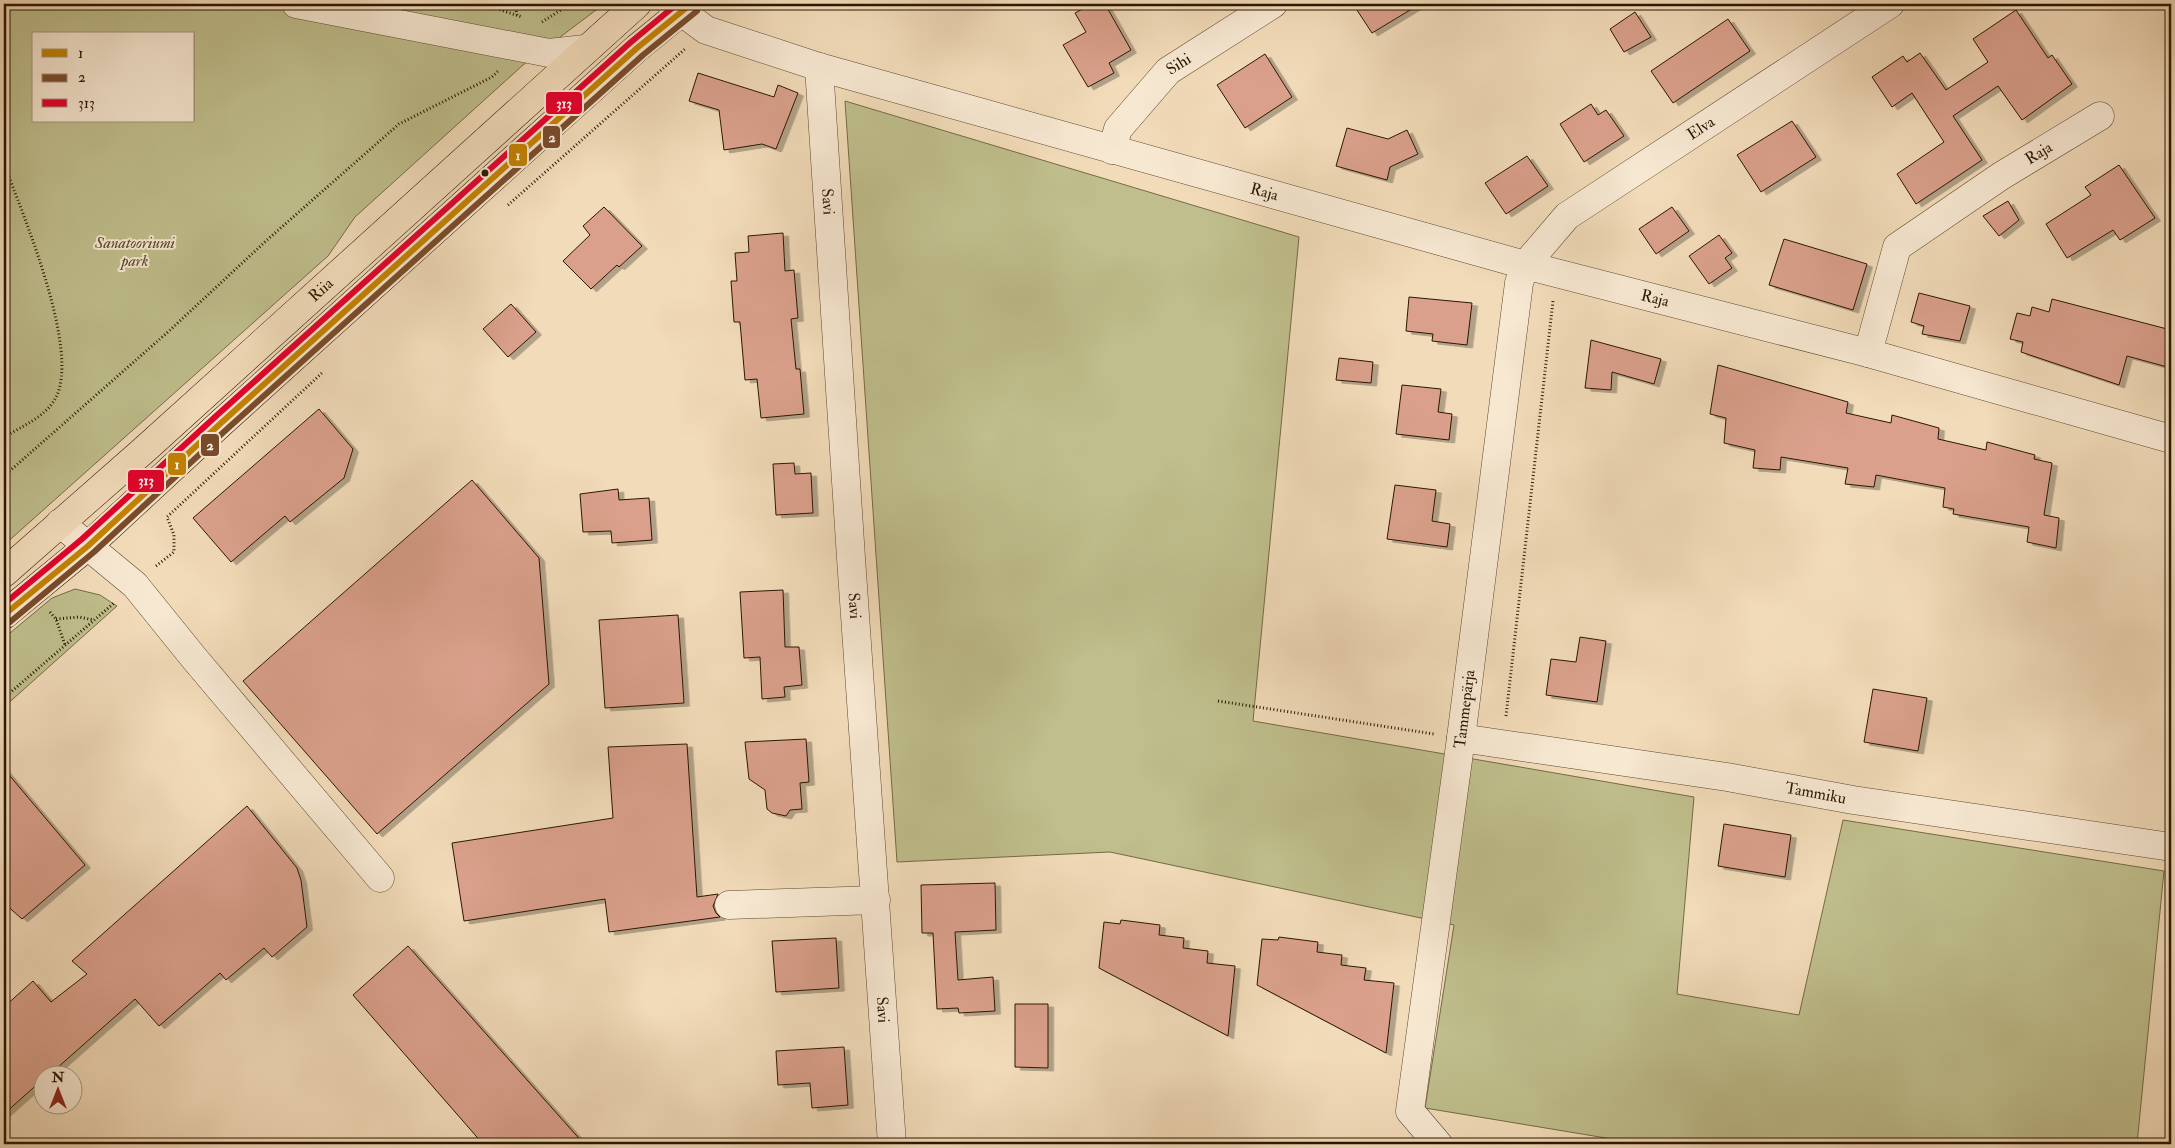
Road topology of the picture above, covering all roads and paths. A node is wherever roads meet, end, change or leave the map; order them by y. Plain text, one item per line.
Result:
1 (296, 4) edge
2 (483, 4) edge
3 (514, 4) edge
4 (570, 4) edge
5 (637, 4) edge
6 (1273, 4) edge
7 (1890, 4) edge
8 (681, 6) edge
9 (517, 15) junction
10 (524, 18) dead end
11 (538, 25) dead end
12 (706, 30) junction
13 (521, 47) junction
14 (585, 49) junction
15 (819, 68) junction
16 (2100, 116) dead end
17 (1112, 150) junction
18 (4, 164) edge
19 (501, 212) dead end
20 (1525, 264) junction
21 (1557, 273) junction
22 (1868, 354) junction
23 (326, 370) dead end
24 (4, 437) edge
25 (2171, 439) edge
26 (4, 476) edge
27 (60, 523) junction
28 (88, 546) junction
29 (4, 573) edge
30 (135, 585) junction
31 (46, 606) dead end
32 (4, 615) edge
33 (56, 619) junction
34 (94, 620) junction
35 (65, 645) junction
36 (4, 698) edge
37 (1218, 701) dead end
38 (1515, 718) dead end
39 (1461, 738) junction
40 (2171, 847) edge
41 (380, 878) dead end
42 (876, 900) junction
43 (729, 905) dead end
44 (892, 1144) edge
45 (1438, 1144) edge

1 - 13 street
2 - 9 path
3 - 9 path
4 - 11 path
5 - 14 highway, Riia
6 - 17 street, Sihi
7 - 20 street, Elva
8 - 12 street, Raja
8 - 28 highway, Riia
9 - 10 path
12 - 15 street, Raja
12 - 19 path
13 - 14 street
13 - 26 path
14 - 27 highway, Riia
15 - 17 street, Raja
15 - 42 street, Savi
16 - 22 street, Raja
17 - 20 street, Raja
18 - 24 path
20 - 21 street, Raja
20 - 39 street, Tammepärja
21 - 22 street, Raja
21 - 38 path
22 - 25 street, Raja
23 - 30 path
27 - 28 street
27 - 29 highway, Riia
28 - 30 street
28 - 32 highway, Riia
30 - 34 path
30 - 41 street
31 - 33 path
33 - 34 path
33 - 35 path
34 - 35 path
35 - 36 path
37 - 39 path
39 - 40 street, Tammiku
39 - 45 street, Tammepärja
42 - 43 street
42 - 44 street, Savi

